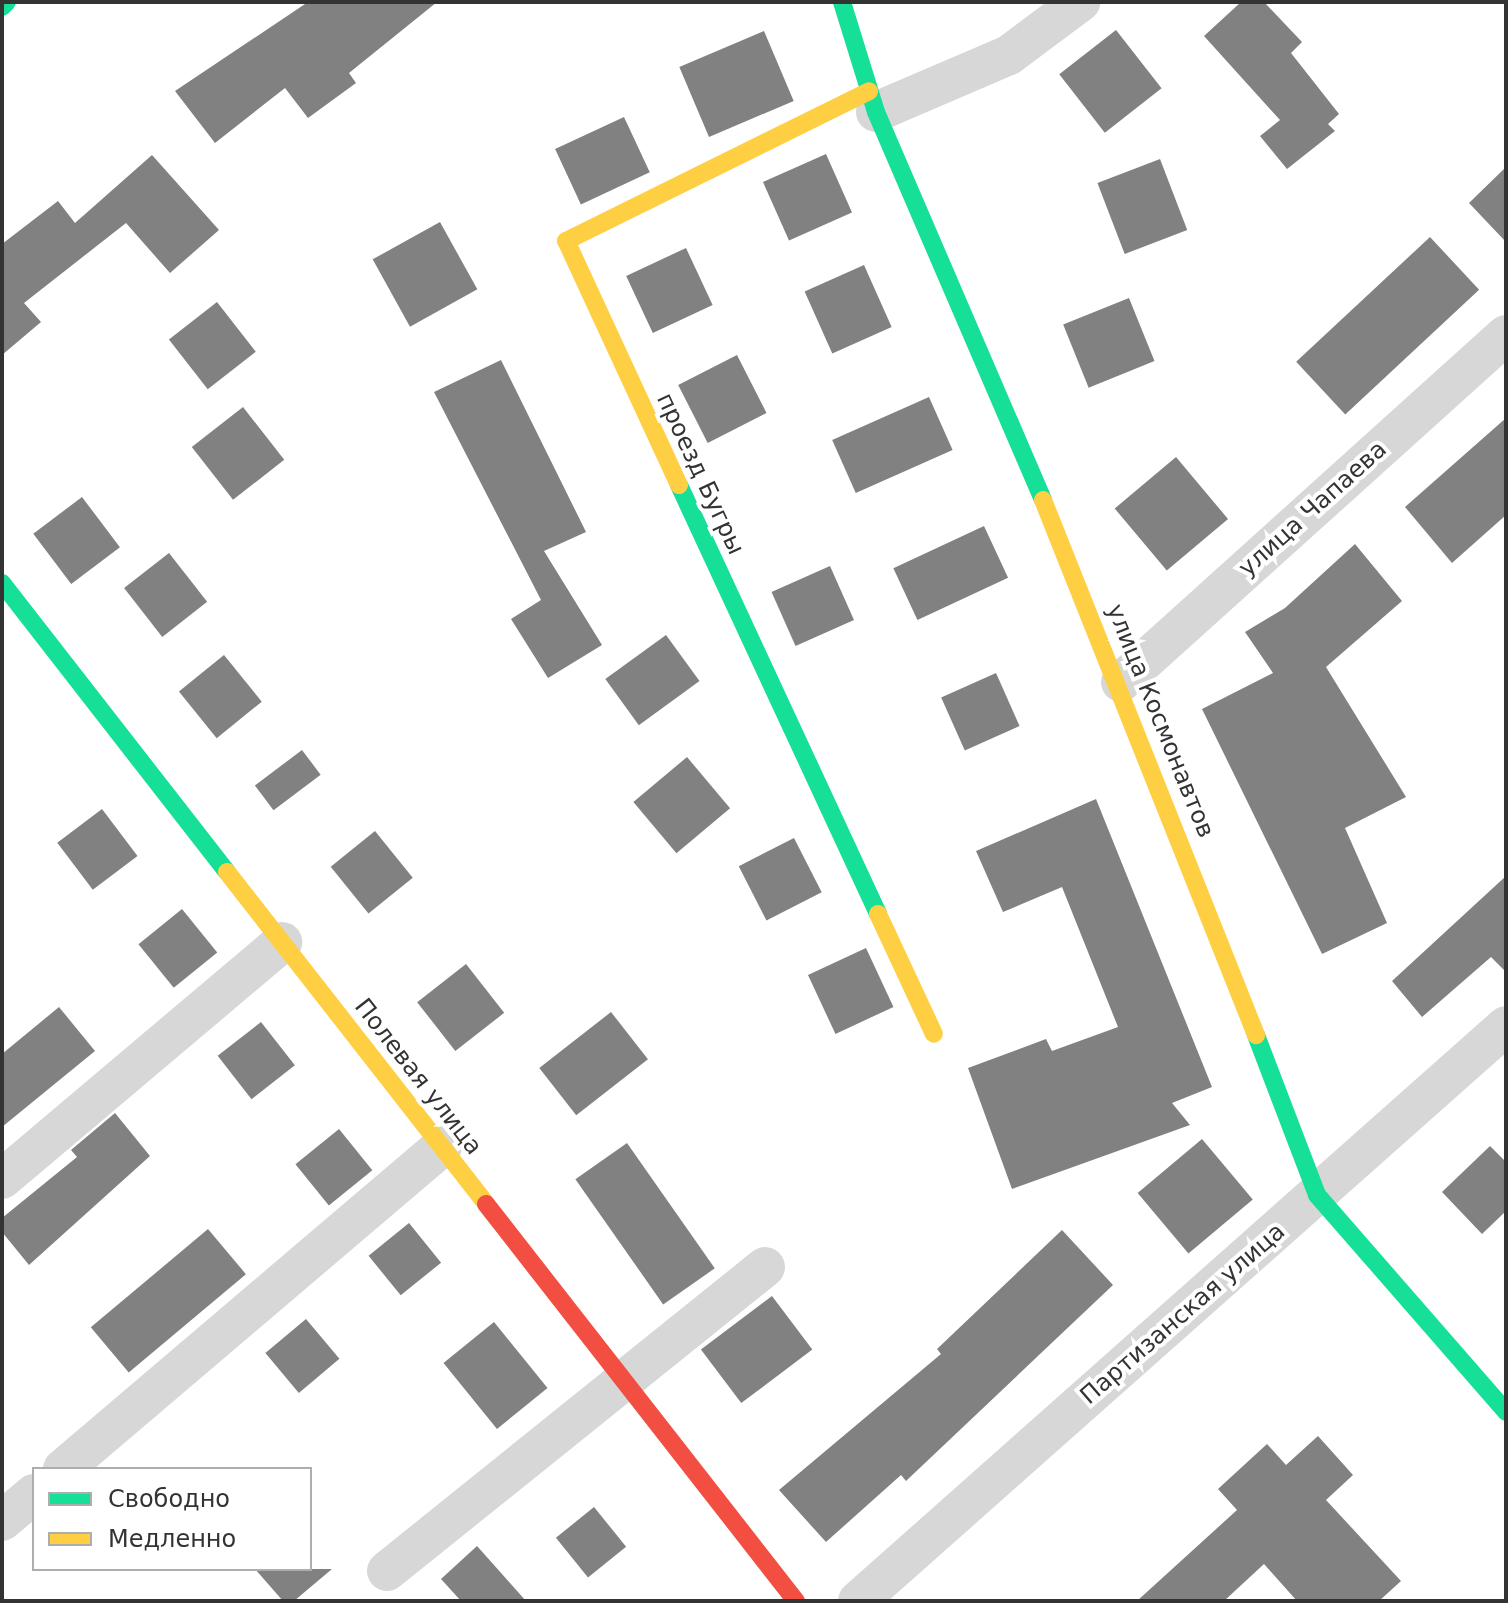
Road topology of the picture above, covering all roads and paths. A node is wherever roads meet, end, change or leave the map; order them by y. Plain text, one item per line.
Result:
1 (7, 2) edge
2 (842, 2) edge
3 (1080, 2) edge
4 (2, 7) edge
5 (873, 101) junction
6 (1506, 335) edge
7 (2, 583) edge
8 (1121, 682) junction
9 (282, 942) junction
10 (1506, 1026) edge
11 (934, 1034) dead end
12 (442, 1146) junction
13 (2, 1179) edge
14 (1317, 1195) junction
15 (765, 1267) dead end
16 (622, 1383) junction
17 (1506, 1412) edge
18 (65, 1467) edge
19 (32, 1496) edge
20 (2, 1521) edge
21 (387, 1571) dead end
22 (796, 1601) edge
23 (858, 1601) edge

1 - 4 street
2 - 5 street, улица Космонавтов
3 - 5 street
5 - 8 street, улица Космонавтов
5 - 11 street, проезд Бугры
6 - 8 street, улица Чапаева
7 - 9 street, Полевая улица
8 - 14 street, улица Космонавтов
9 - 12 street, Полевая улица
9 - 13 street
10 - 14 street, Партизанская улица
12 - 16 street, Полевая улица
12 - 18 street
14 - 17 street, улица Космонавтов
14 - 23 street, Партизанская улица
15 - 16 street
16 - 21 street
16 - 22 street, Полевая улица
19 - 20 street

